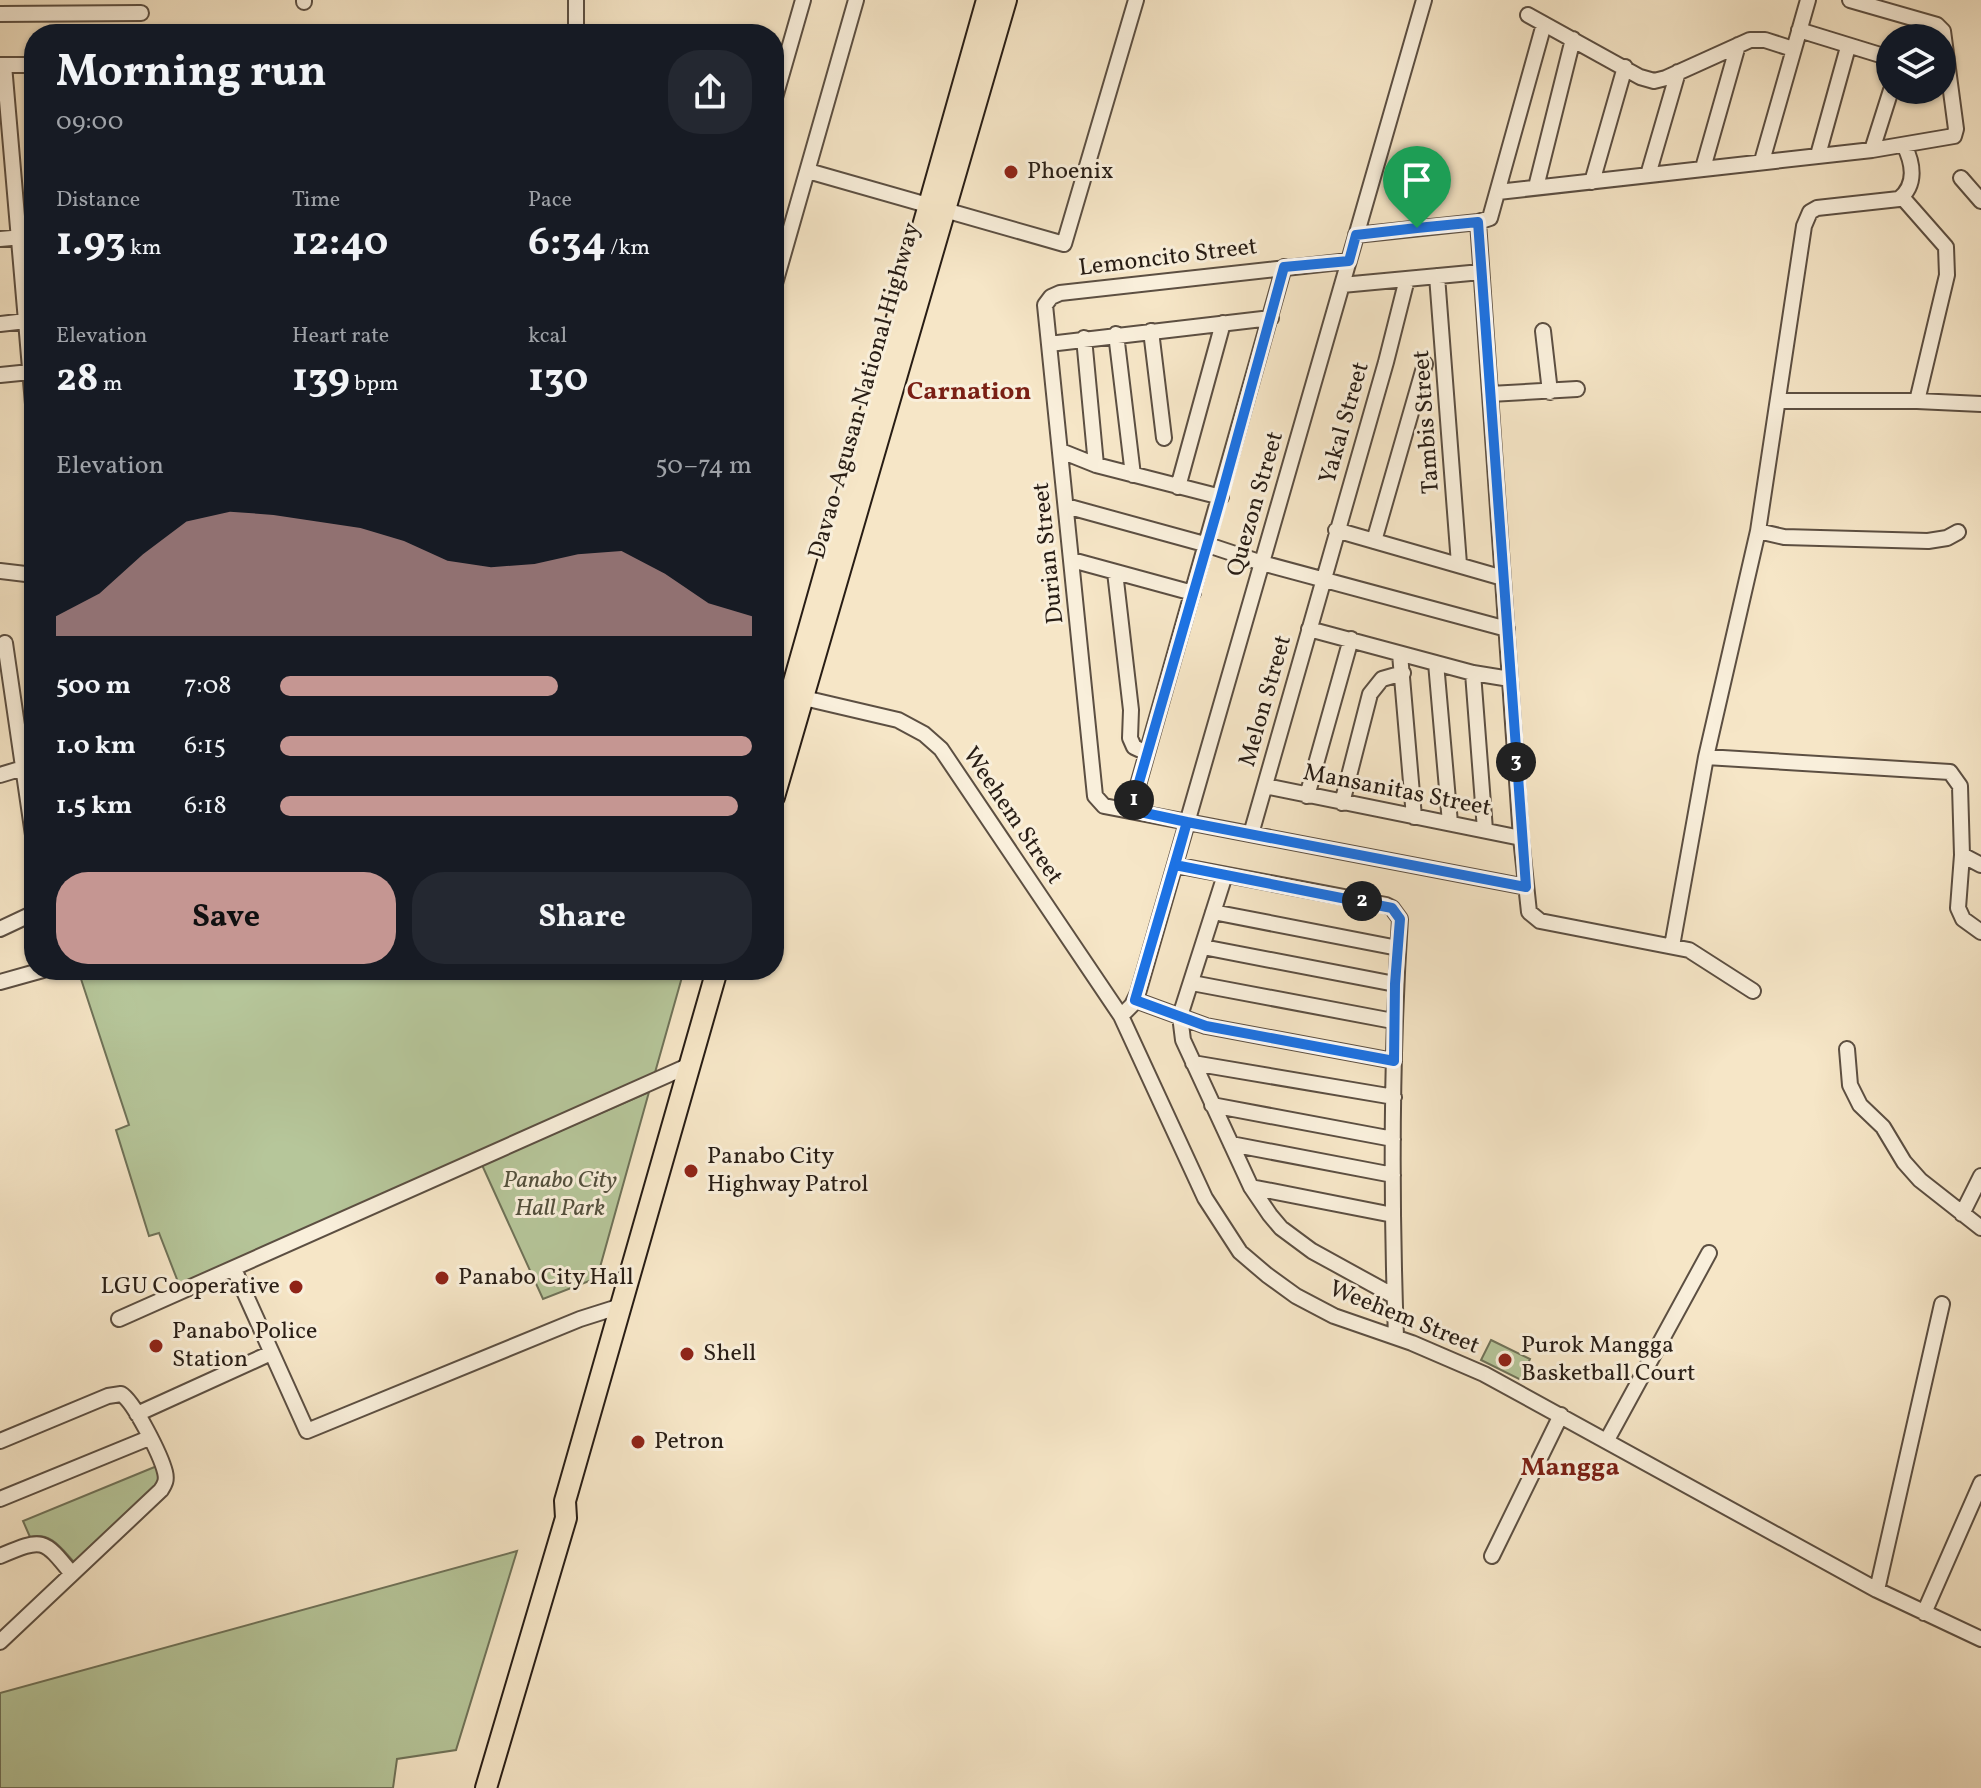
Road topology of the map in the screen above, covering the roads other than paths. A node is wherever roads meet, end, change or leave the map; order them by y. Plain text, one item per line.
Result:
1 (576, 0) edge
2 (803, 0) edge
3 (856, 0) edge
4 (987, 0) edge
5 (1006, 0) edge
6 (1136, 0) edge
7 (1424, 0) edge
8 (1808, 0) edge
9 (1850, 0) edge
10 (31, 7) edge
11 (80, 7) edge
12 (141, 13) dead end
13 (0, 14) edge
14 (1528, 15) dead end
15 (576, 24) edge
16 (1544, 24) junction
17 (1928, 24) edge
18 (1799, 30) junction
19 (1573, 39) junction
20 (1738, 45) junction
21 (1848, 47) junction
22 (1793, 49) junction
23 (1876, 54) edge
24 (2, 65) edge
25 (24, 65) edge
26 (784, 66) edge
27 (1625, 67) junction
28 (1678, 72) junction
29 (1887, 104) edge
30 (1951, 104) edge
31 (1904, 145) junction
32 (1872, 150) junction
33 (1818, 155) junction
34 (1762, 161) junction
35 (1703, 168) junction
36 (948, 169) junction
37 (808, 171) junction
38 (1648, 175) junction
39 (1961, 178) dead end
40 (1592, 182) junction
41 (1536, 187) junction
42 (1498, 192) junction
43 (1979, 195) edge
44 (1902, 197) junction
45 (936, 206) junction
46 (24, 222) edge
47 (1478, 222) junction
48 (1356, 235) junction
49 (24, 236) edge
50 (0, 239) edge
51 (784, 253) edge
52 (1349, 261) junction
53 (1284, 267) junction
54 (1481, 272) junction
55 (1437, 276) junction
56 (1407, 279) junction
57 (1342, 285) junction
58 (1045, 305) joint
59 (1271, 318) junction
60 (24, 321) edge
61 (1223, 323) junction
62 (0, 324) edge
63 (1151, 331) junction
64 (1543, 331) dead end
65 (1116, 334) junction
66 (1084, 338) junction
67 (1049, 344) junction
68 (1425, 364) dead end
69 (24, 373) edge
70 (0, 375) edge
71 (1577, 389) dead end
72 (1550, 392) junction
73 (1490, 394) junction
74 (1778, 401) junction
75 (1917, 401) junction
76 (1981, 404) edge
77 (1164, 438) dead end
78 (1061, 451) junction
79 (1096, 465) junction
80 (1133, 475) junction
81 (1178, 487) junction
82 (1221, 497) junction
83 (1066, 506) junction
84 (1336, 530) junction
85 (1758, 531) junction
86 (1958, 532) dead end
87 (1374, 541) junction
88 (1208, 545) junction
89 (1072, 560) junction
90 (1262, 563) junction
91 (1459, 564) junction
92 (0, 571) edge
93 (1115, 572) junction
94 (24, 574) edge
95 (1503, 578) junction
96 (1324, 580) junction
97 (1193, 593) junction
98 (1309, 629) junction
99 (1507, 629) junction
100 (1351, 639) junction
101 (5, 643) dead end
102 (1400, 654) junction
103 (4, 663) edge
104 (1436, 663) junction
105 (1403, 673) junction
106 (1473, 673) junction
107 (1510, 679) junction
108 (789, 695) edge
109 (784, 729) edge
110 (1147, 753) junction
111 (1706, 757) junction
112 (23, 768) junction
113 (0, 775) edge
114 (24, 775) edge
115 (1265, 786) junction
116 (1307, 796) junction
117 (1342, 803) junction
118 (1131, 810) junction
119 (1414, 817) junction
120 (1187, 822) junction
121 (1450, 823) junction
122 (1485, 830) junction
123 (1251, 834) junction
124 (1521, 838) junction
125 (1962, 855) junction
126 (1175, 865) junction
127 (1981, 865) edge
128 (1225, 875) junction
129 (1526, 887) junction
130 (1213, 912) junction
131 (24, 918) edge
132 (0, 929) edge
133 (1981, 932) edge
134 (1672, 946) junction
135 (1203, 947) junction
136 (1398, 948) junction
137 (24, 975) edge
138 (714, 980) edge
139 (0, 982) edge
140 (1192, 983) junction
141 (1395, 984) junction
142 (1753, 991) dead end
143 (1135, 1000) junction
144 (1121, 1016) junction
145 (1180, 1016) junction
146 (1393, 1021) junction
147 (1847, 1049) dead end
148 (1394, 1061) junction
149 (1193, 1063) junction
150 (690, 1065) junction
151 (1394, 1097) junction
152 (1212, 1105) junction
153 (1393, 1139) junction
154 (1231, 1144) junction
155 (1393, 1175) junction
156 (1981, 1176) edge
157 (1251, 1187) junction
158 (1962, 1214) junction
159 (1393, 1215) junction
160 (1981, 1228) edge
161 (1709, 1253) dead end
162 (234, 1269) junction
163 (1394, 1296) junction
164 (1942, 1304) dead end
165 (621, 1306) junction
166 (119, 1319) dead end
167 (1396, 1337) junction
168 (271, 1353) junction
169 (137, 1414) junction
170 (1561, 1415) junction
171 (149, 1438) junction
172 (1607, 1440) junction
173 (0, 1441) edge
174 (1981, 1483) edge
175 (0, 1499) edge
176 (0, 1556) edge
177 (1492, 1556) dead end
178 (72, 1574) junction
179 (1877, 1590) junction
180 (1924, 1613) junction
181 (1981, 1639) edge
182 (0, 1642) edge
183 (482, 1780) edge

1 - 15 street
2 - 26 street
3 - 37 street
4 - 36 highway, Davao-Agusan National Highway
5 - 36 highway, Davao-Agusan National Highway
6 - 45 street
7 - 48 street, Quezon Street
8 - 18 street
9 - 17 street
10 - 11 street
10 - 13 street
11 - 12 street
14 - 16 street
16 - 19 street
16 - 42 street
18 - 21 street
18 - 22 street
19 - 27 street
19 - 41 street
20 - 22 street
20 - 28 street
20 - 35 street
21 - 23 street
21 - 33 street
22 - 34 street
24 - 25 street
24 - 46 street
27 - 28 street
27 - 40 street
28 - 38 street
29 - 32 street
30 - 31 street
31 - 32 street
31 - 44 street
32 - 33 street
33 - 34 street
34 - 35 street
35 - 38 street
36 - 45 highway, Davao-Agusan National Highway
37 - 45 street
37 - 51 street
38 - 40 street
39 - 43 street
40 - 41 street
41 - 42 street
42 - 47 street
44 - 74 street
44 - 75 street
45 - 108 highway, Davao-Agusan National Highway
47 - 48 street
47 - 54 street
48 - 52 street, Quezon Street
49 - 50 street
52 - 53 street, Lemoncito Street
52 - 57 street, Quezon Street
53 - 58 street, Lemoncito Street
53 - 59 street
54 - 55 street
54 - 73 street
55 - 56 street
55 - 91 street, Tambis Street
56 - 57 street
56 - 84 street, Yakal Street
57 - 90 street, Quezon Street
58 - 67 street, Durian Street
59 - 61 street
59 - 82 street
60 - 62 street
61 - 63 street
61 - 81 street
63 - 65 street
63 - 77 street
64 - 72 street
65 - 66 street
65 - 80 street
66 - 67 street
66 - 79 street
67 - 78 street, Durian Street
68 - 87 street
69 - 70 street
71 - 72 street
72 - 73 street
73 - 95 street
74 - 75 street
74 - 85 street
75 - 76 street
78 - 79 street
78 - 83 street, Durian Street
79 - 80 street
80 - 81 street
81 - 82 street
82 - 88 street
83 - 88 street
83 - 89 street, Durian Street
84 - 87 street
84 - 96 street, Yakal Street
85 - 86 street
85 - 111 street
87 - 91 street
88 - 90 street
88 - 97 street
89 - 93 street
89 - 118 street, Durian Street
90 - 96 street
90 - 120 street, Quezon Street
91 - 95 street
92 - 94 street
93 - 97 street
93 - 110 street
95 - 99 street
96 - 98 street, Melon Street
96 - 99 street
97 - 110 street
98 - 100 street
98 - 115 street, Melon Street
99 - 107 street
100 - 102 street
100 - 116 street
101 - 103 street
102 - 104 street
102 - 105 street
103 - 112 street
104 - 106 street
104 - 121 street
105 - 117 street
105 - 119 street
106 - 107 street
106 - 122 street
107 - 124 street
108 - 109 highway, Davao-Agusan National Highway
108 - 144 street, Weehem Street
110 - 118 street
111 - 125 street
111 - 134 street
112 - 113 street
112 - 114 street
115 - 116 street, Mansanitas Street
115 - 123 street, Melon Street
116 - 117 street, Mansanitas Street
117 - 119 street, Mansanitas Street
118 - 120 street
119 - 121 street, Mansanitas Street
120 - 123 street
120 - 126 street, Quezon Street
121 - 122 street, Mansanitas Street
122 - 124 street, Mansanitas Street
123 - 129 street
124 - 129 street
125 - 127 street
125 - 133 street
126 - 128 street
126 - 143 street, Quezon Street
128 - 130 street
128 - 136 street
129 - 134 street
130 - 135 street
130 - 136 street
131 - 132 street
134 - 142 street
135 - 140 street
135 - 141 street
136 - 141 street
137 - 139 street
138 - 150 highway
140 - 145 street
140 - 146 street
141 - 146 street
143 - 144 street, Quezon Street
143 - 145 street
144 - 167 street, Weehem Street
145 - 148 street
145 - 149 street
146 - 148 street
147 - 158 street
148 - 151 street
149 - 151 street
149 - 152 street
150 - 162 street
150 - 165 highway
151 - 153 street
152 - 153 street
152 - 154 street
153 - 155 street
154 - 155 street
154 - 157 street
155 - 159 street
156 - 158 street
157 - 159 street
157 - 163 street
158 - 160 street
159 - 163 street
161 - 172 street
162 - 166 street
162 - 168 street
163 - 167 street
164 - 179 street
165 - 168 street
165 - 183 highway
167 - 170 street, Weehem Street
168 - 169 street
169 - 171 street
169 - 173 street
170 - 172 street, Weehem Street
170 - 177 street
171 - 175 street
171 - 178 street
172 - 179 street, Weehem Street
174 - 180 street
176 - 178 street
178 - 182 street
179 - 180 street, Weehem Street
180 - 181 street, Weehem Street

